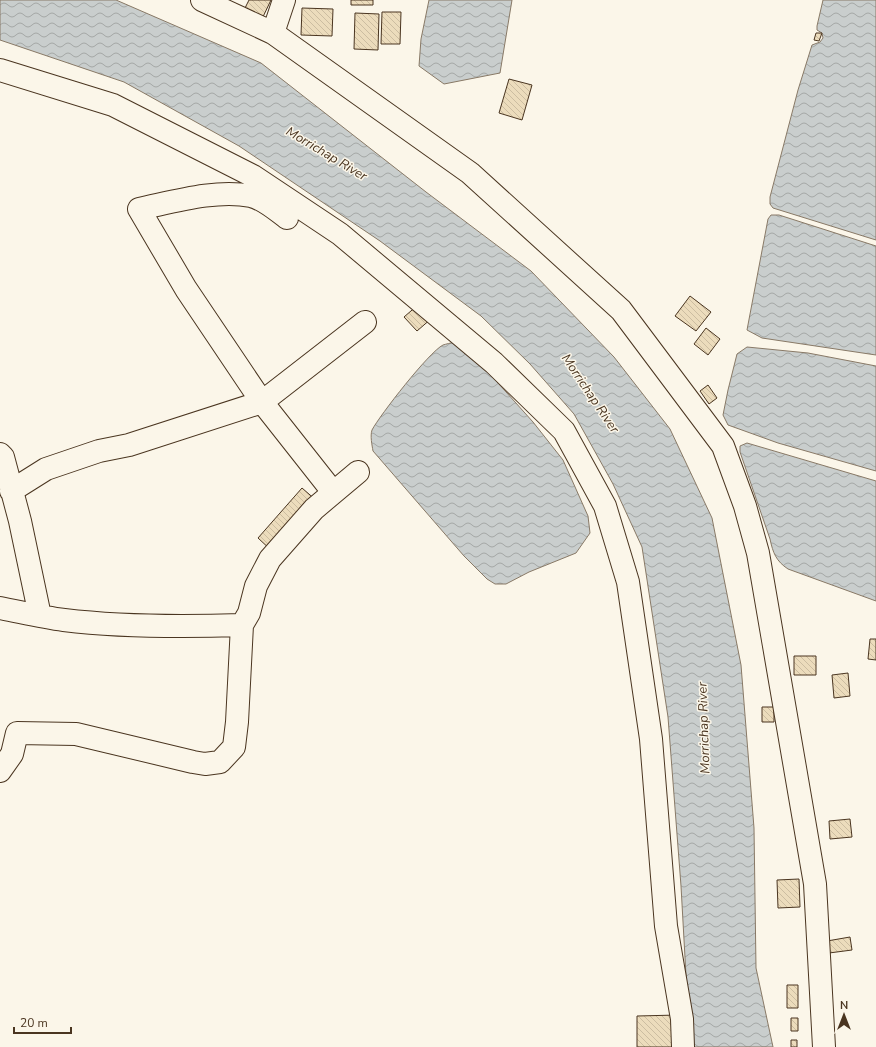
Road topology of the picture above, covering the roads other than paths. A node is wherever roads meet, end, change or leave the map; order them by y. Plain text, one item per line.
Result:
1 (202, 0) edge
2 (284, 0) edge
3 (273, 34) junction
4 (0, 70) edge
5 (287, 218) dead end
6 (365, 322) dead end
7 (262, 402) junction
8 (0, 454) edge
9 (358, 472) dead end
10 (11, 491) junction
11 (334, 492) junction
12 (0, 608) edge
13 (40, 616) junction
14 (242, 625) junction
15 (0, 771) edge
16 (683, 1047) edge
17 (824, 1047) edge

1 - 3 street
2 - 3 street
3 - 17 street
4 - 16 street
5 - 7 street
6 - 7 street
7 - 10 street
7 - 11 street
8 - 10 street
9 - 11 street
10 - 13 street
11 - 14 street
12 - 13 street
13 - 14 street
14 - 15 street

